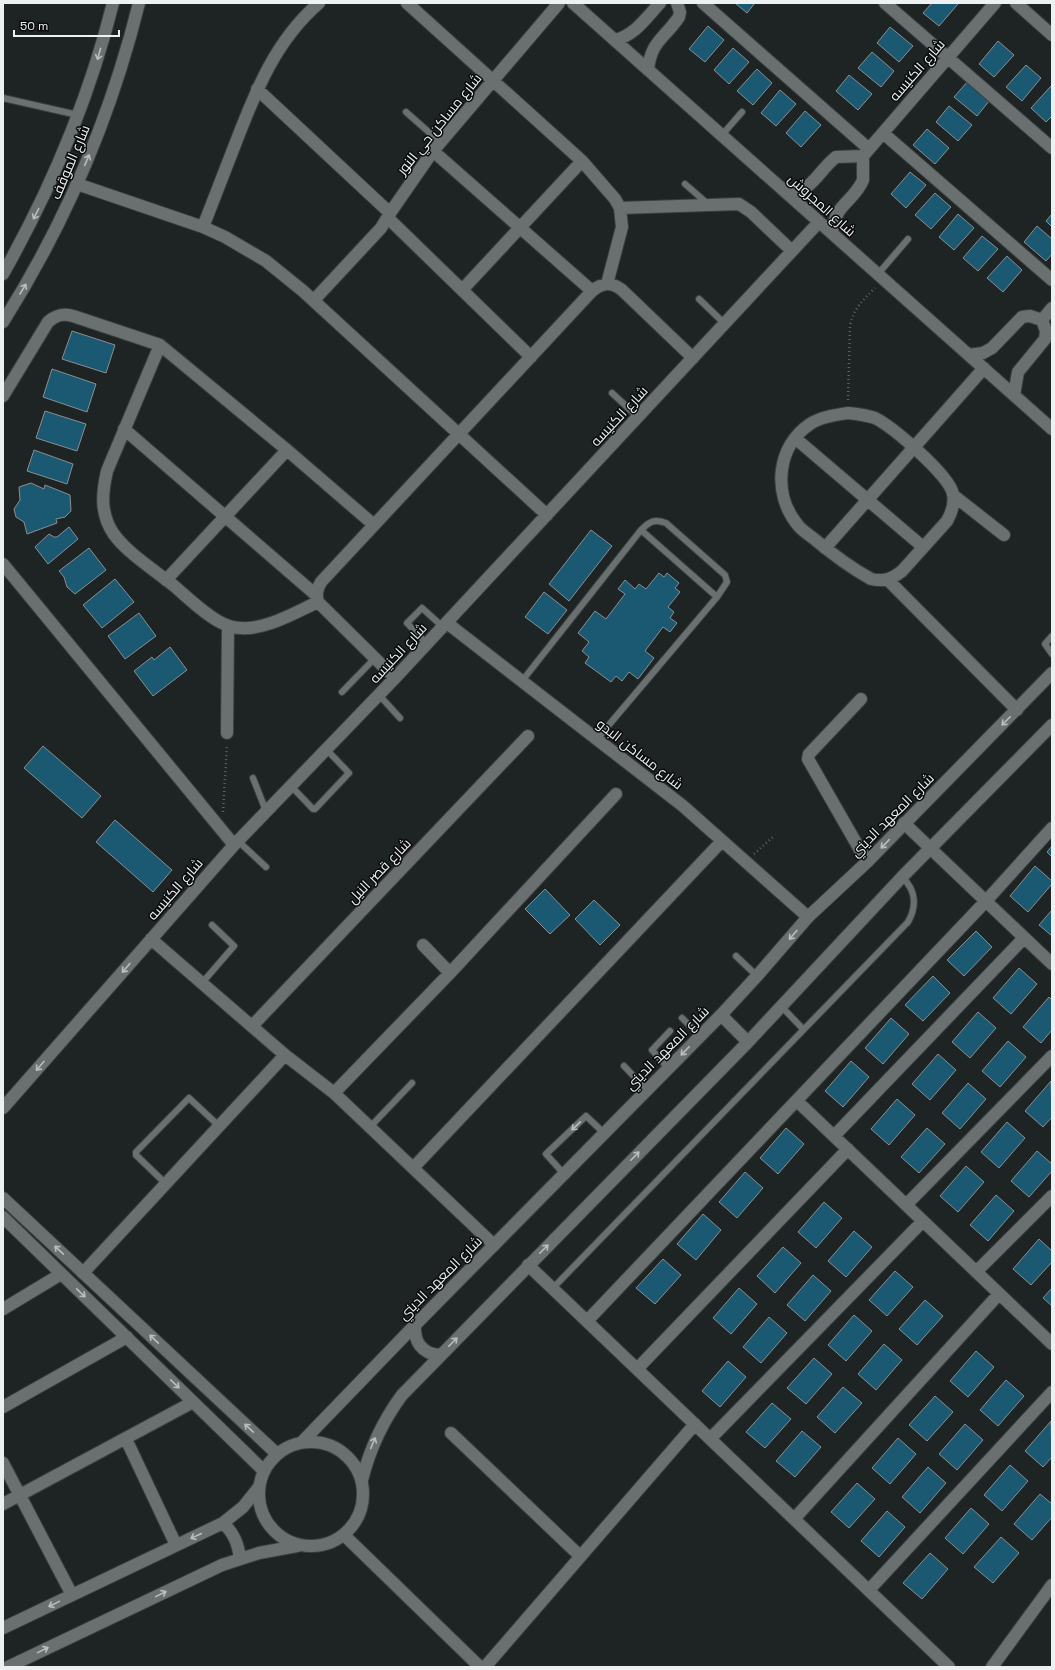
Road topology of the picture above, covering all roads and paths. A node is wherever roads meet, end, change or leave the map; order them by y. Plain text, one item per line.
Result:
1 (113, 3) edge
2 (139, 3) edge
3 (319, 3) edge
4 (407, 3) edge
5 (559, 3) edge
6 (573, 3) edge
7 (660, 3) edge
8 (677, 3) edge
9 (703, 3) edge
10 (885, 3) edge
11 (995, 3) edge
12 (1016, 3) edge
13 (1052, 35) edge
14 (614, 40) junction
15 (948, 58) junction
16 (648, 70) junction
17 (493, 81) junction
18 (257, 89) junction
19 (3, 98) edge
20 (406, 112) dead end
21 (742, 112) dead end
22 (78, 115) junction
23 (883, 132) junction
24 (722, 135) junction
25 (437, 146) junction
26 (1052, 148) edge
27 (866, 152) junction
28 (582, 161) junction
29 (77, 184) junction
30 (685, 184) dead end
31 (788, 194) junction
32 (708, 205) junction
33 (620, 208) junction
34 (389, 215) junction
35 (820, 222) junction
36 (203, 227) junction
37 (520, 227) junction
38 (832, 233) junction
39 (908, 239) dead end
40 (792, 251) junction
41 (3, 274) edge
42 (881, 277) junction
43 (1052, 280) edge
44 (607, 284) junction
45 (462, 290) junction
46 (592, 291) junction
47 (699, 299) dead end
48 (314, 300) junction
49 (1052, 308) edge
50 (1042, 320) junction
51 (3, 322) edge
52 (725, 324) junction
53 (160, 345) junction
54 (970, 355) junction
55 (531, 357) junction
56 (693, 358) junction
57 (984, 368) junction
58 (612, 393) dead end
59 (1014, 395) junction
60 (3, 396) edge
61 (848, 413) junction
62 (638, 417) junction
63 (124, 429) junction
64 (1052, 429) edge
65 (459, 434) junction
66 (795, 438) junction
67 (914, 448) junction
68 (287, 450) junction
69 (953, 495) junction
70 (868, 500) junction
71 (547, 515) junction
72 (225, 516) junction
73 (374, 525) junction
74 (641, 530) junction
75 (1004, 535) dead end
76 (923, 547) junction
77 (825, 548) junction
78 (3, 564) edge
79 (166, 580) junction
80 (888, 580) junction
81 (717, 597) junction
82 (317, 598) junction
83 (445, 625) junction
84 (228, 626) junction
85 (1052, 636) edge
86 (427, 644) junction
87 (1052, 654) edge
88 (375, 658) junction
89 (1052, 673) edge
90 (396, 678) junction
91 (522, 681) junction
92 (342, 692) dead end
93 (379, 695) junction
94 (861, 699) dead end
95 (1017, 710) junction
96 (400, 718) dead end
97 (1052, 725) edge
98 (227, 733) joint
99 (528, 736) dead end
100 (597, 739) junction
101 (326, 749) junction
102 (253, 778) dead end
103 (291, 786) junction
104 (616, 794) dead end
105 (266, 811) junction
106 (904, 824) junction
107 (1052, 828) edge
108 (222, 831) junction
109 (773, 836) dead end
110 (722, 841) junction
111 (236, 843) junction
112 (930, 848) junction
113 (746, 862) junction
114 (867, 862) junction
115 (266, 867) dead end
116 (902, 877) junction
117 (986, 901) junction
118 (808, 917) junction
119 (212, 925) dead end
120 (1024, 938) junction
121 (151, 939) junction
122 (423, 945) dead end
123 (736, 956) dead end
124 (1052, 964) edge
125 (450, 973) junction
126 (757, 976) junction
127 (202, 983) junction
128 (781, 1006) junction
129 (721, 1015) junction
130 (682, 1018) dead end
131 (252, 1026) junction
132 (803, 1029) junction
133 (670, 1031) dead end
134 (700, 1036) junction
135 (748, 1042) junction
136 (285, 1055) junction
137 (1052, 1056) edge
138 (624, 1066) dead end
139 (668, 1068) junction
140 (412, 1083) dead end
141 (647, 1090) junction
142 (334, 1093) junction
143 (797, 1101) junction
144 (3, 1108) edge
145 (219, 1126) junction
146 (370, 1127) junction
147 (604, 1133) junction
148 (834, 1136) junction
149 (848, 1149) junction
150 (413, 1168) junction
151 (564, 1174) junction
152 (166, 1184) junction
153 (1052, 1196) edge
154 (3, 1198) edge
155 (906, 1205) junction
156 (3, 1217) edge
157 (923, 1221) junction
158 (494, 1245) junction
159 (528, 1265) junction
160 (976, 1272) junction
161 (83, 1273) junction
162 (61, 1274) junction
163 (553, 1288) junction
164 (999, 1294) junction
165 (3, 1309) edge
166 (587, 1321) junction
167 (415, 1325) junction
168 (127, 1337) junction
169 (1051, 1342) edge
170 (440, 1355) junction
171 (637, 1369) junction
172 (1052, 1392) edge
173 (193, 1402) junction
174 (3, 1407) edge
175 (695, 1424) junction
176 (451, 1433) dead end
177 (126, 1439) junction
178 (710, 1439) junction
179 (302, 1442) junction
180 (277, 1454) junction
181 (3, 1463) edge
182 (264, 1471) junction
183 (362, 1480) junction
184 (259, 1487) junction
185 (20, 1495) junction
186 (3, 1504) edge
187 (794, 1519) junction
188 (223, 1523) junction
189 (344, 1535) junction
190 (176, 1545) junction
191 (297, 1546) junction
192 (580, 1556) junction
193 (240, 1558) junction
194 (1052, 1585) edge
195 (869, 1590) junction
196 (72, 1595) junction
197 (3, 1628) edge
198 (8, 1667) edge
199 (480, 1667) edge
200 (485, 1667) edge
201 (949, 1667) edge
202 (992, 1667) edge

1 -> 22 street, شارع الموقف
29 -> 2 street, شارع الموقف
3 - 18 street
4 - 17 street
5 - 17 street, شارع مساكن حي النور
6 - 14 street, شارع المجروش
7 - 14 street
8 - 16 street
9 - 27 street
10 - 15 street
11 - 15 street, شارع الكنيسه
12 - 13 street
14 - 16 street, شارع المجروش
15 - 23 street, شارع الكنيسه
15 - 26 street
16 - 24 street, شارع المجروش
17 - 25 street, شارع مساكن حي النور
17 - 28 street
18 - 34 street
18 - 36 street
19 - 22 lane
20 - 25 lane
21 - 24 lane
22 -> 41 street, شارع الموقف
23 - 27 street, شارع الكنيسه
23 - 43 street
24 - 31 street, شارع المجروش
25 - 34 street, شارع مساكن حي النور
25 - 37 street
27 - 31 street
27 - 38 street
28 - 33 street
28 - 37 street
29 - 36 street
51 -> 29 street, شارع الموقف
30 - 32 lane
31 - 35 street, شارع المجروش
32 - 33 street
32 - 40 street
33 - 44 street
34 - 45 street
34 - 48 street, شارع مساكن حي النور
35 - 38 street, شارع المجروش
35 - 40 street, شارع الكنيسه
36 - 48 street
37 - 45 street
37 - 46 street
38 - 42 street, شارع المجروش
39 - 42 lane
40 - 52 street, شارع الكنيسه
42 - 54 street, شارع المجروش
42 - 61 path
44 - 46 street
44 - 56 street
45 - 55 street
46 - 55 street
47 - 52 lane
48 - 65 street
49 - 50 street
50 - 54 street
50 - 59 street
52 - 56 street, شارع الكنيسه
53 - 60 street
53 - 63 street
53 - 68 street
54 - 57 street, شارع المجروش
55 - 65 street
56 - 62 street, شارع الكنيسه
57 - 59 street, شارع المجروش
57 - 67 street
58 - 62 lane
59 - 64 street, شارع المجروش
61 - 66 street
61 - 67 street
62 - 71 street, شارع الكنيسه
63 - 72 street
63 - 79 street
65 - 71 street
65 - 73 street
66 - 70 street
66 - 77 street
67 - 69 street
67 - 70 street
68 - 72 street
68 - 73 street
69 - 75 street
69 - 76 street
70 - 76 street
70 - 77 street
71 - 83 street, شارع الكنيسه
72 - 79 street
72 - 82 street
73 - 82 street
74 - 81 lane
74 - 81 lane
74 - 91 lane
76 - 80 street
77 - 80 street
78 - 108 street
79 - 84 street
80 - 95 street
81 - 100 lane
82 - 84 street
82 - 88 street
83 - 86 street, شارع الكنيسه
83 - 86 lane
83 - 91 street, شارع مساكن البدو
84 - 98 street
85 - 87 lane
86 - 90 street, شارع الكنيسه
88 - 90 street
88 - 92 lane
89 - 95 street, شارع المعهد الديني
90 - 93 street, شارع الكنيسه
91 - 100 street, شارع مساكن البدو
93 - 96 lane
93 - 101 street, شارع الكنيسه
94 - 114 street
95 -> 106 street, شارع المعهد الديني
97 - 112 street
98 - 108 path
99 - 131 street, شارع قصر النيل
100 - 110 street, شارع مساكن البدو
101 - 103 street, شارع الكنيسه
101 - 103 lane
102 - 105 lane
103 - 105 street, شارع الكنيسه
104 - 125 street
105 - 111 street, شارع الكنيسه
106 - 112 street
106 -> 114 street, شارع المعهد الديني
107 - 117 street
108 - 111 street
109 - 113 path
110 - 113 street, شارع مساكن البدو
110 - 150 street
111 - 115 lane
111 - 121 street, شارع الكنيسه
112 - 116 street
112 - 117 street
113 - 118 street, شارع مساكن البدو
114 - 118 street, شارع المعهد الديني
116 - 128 street
116 - 132 lane
117 - 120 street
117 - 143 street
118 -> 126 street, شارع المعهد الديني
119 - 127 lane
120 - 124 street
120 - 148 street
121 - 127 street
121 -> 144 street, شارع الكنيسه
122 - 125 street
123 - 126 lane
125 - 142 street
126 - 129 street, شارع المعهد الديني
127 - 131 street
128 - 132 lane
128 - 135 street
129 - 134 street, شارع المعهد الديني
129 - 135 street
130 - 134 lane
131 - 136 street
132 - 163 lane
133 - 139 lane
134 -> 139 street, شارع المعهد الديني
159 -> 135 street
136 - 142 street
136 - 145 street
137 - 155 street
138 - 141 lane
139 - 141 street, شارع المعهد الديني
140 - 146 lane
141 - 147 street, شارع المعهد الديني
142 - 146 street
143 - 148 street
143 - 166 street
145 - 152 street
145 - 152 lane
146 - 150 street
147 - 151 street, شارع المعهد الديني
147 -> 151 lane
148 - 149 street
149 - 155 street
149 - 171 street
150 - 158 street
151 - 158 street, شارع المعهد الديني
152 - 161 street
153 - 160 street
161 -> 154 street
155 - 157 street
156 - 162 street
157 - 160 street
157 - 178 street
158 - 167 street, شارع المعهد الديني
159 - 163 street
170 -> 159 street
160 - 164 street
180 -> 161 street
162 - 165 street
162 -> 168 street
163 - 166 street
164 - 169 street
164 - 187 street
166 - 171 street
167 - 170 street
167 - 179 street, شارع المعهد الديني
168 -> 173 street
168 - 174 street
183 -> 170 street
171 - 175 street
172 - 195 street
173 - 177 street
173 - 182 street
175 - 178 street
175 - 192 street
176 - 192 street
177 - 185 street
177 - 190 street
178 - 187 street
179 - 180 street
179 - 183 street
180 - 182 street
181 - 185 street
182 - 184 street
183 - 189 street
184 - 188 street
184 - 191 street
185 - 186 street
185 - 196 street
187 - 195 street
188 -> 190 street
188 - 193 street
189 - 191 street
189 - 199 street
190 - 196 street
191 - 193 street
192 - 200 street
198 -> 193 street
194 - 202 street
195 - 201 street
196 -> 197 street

